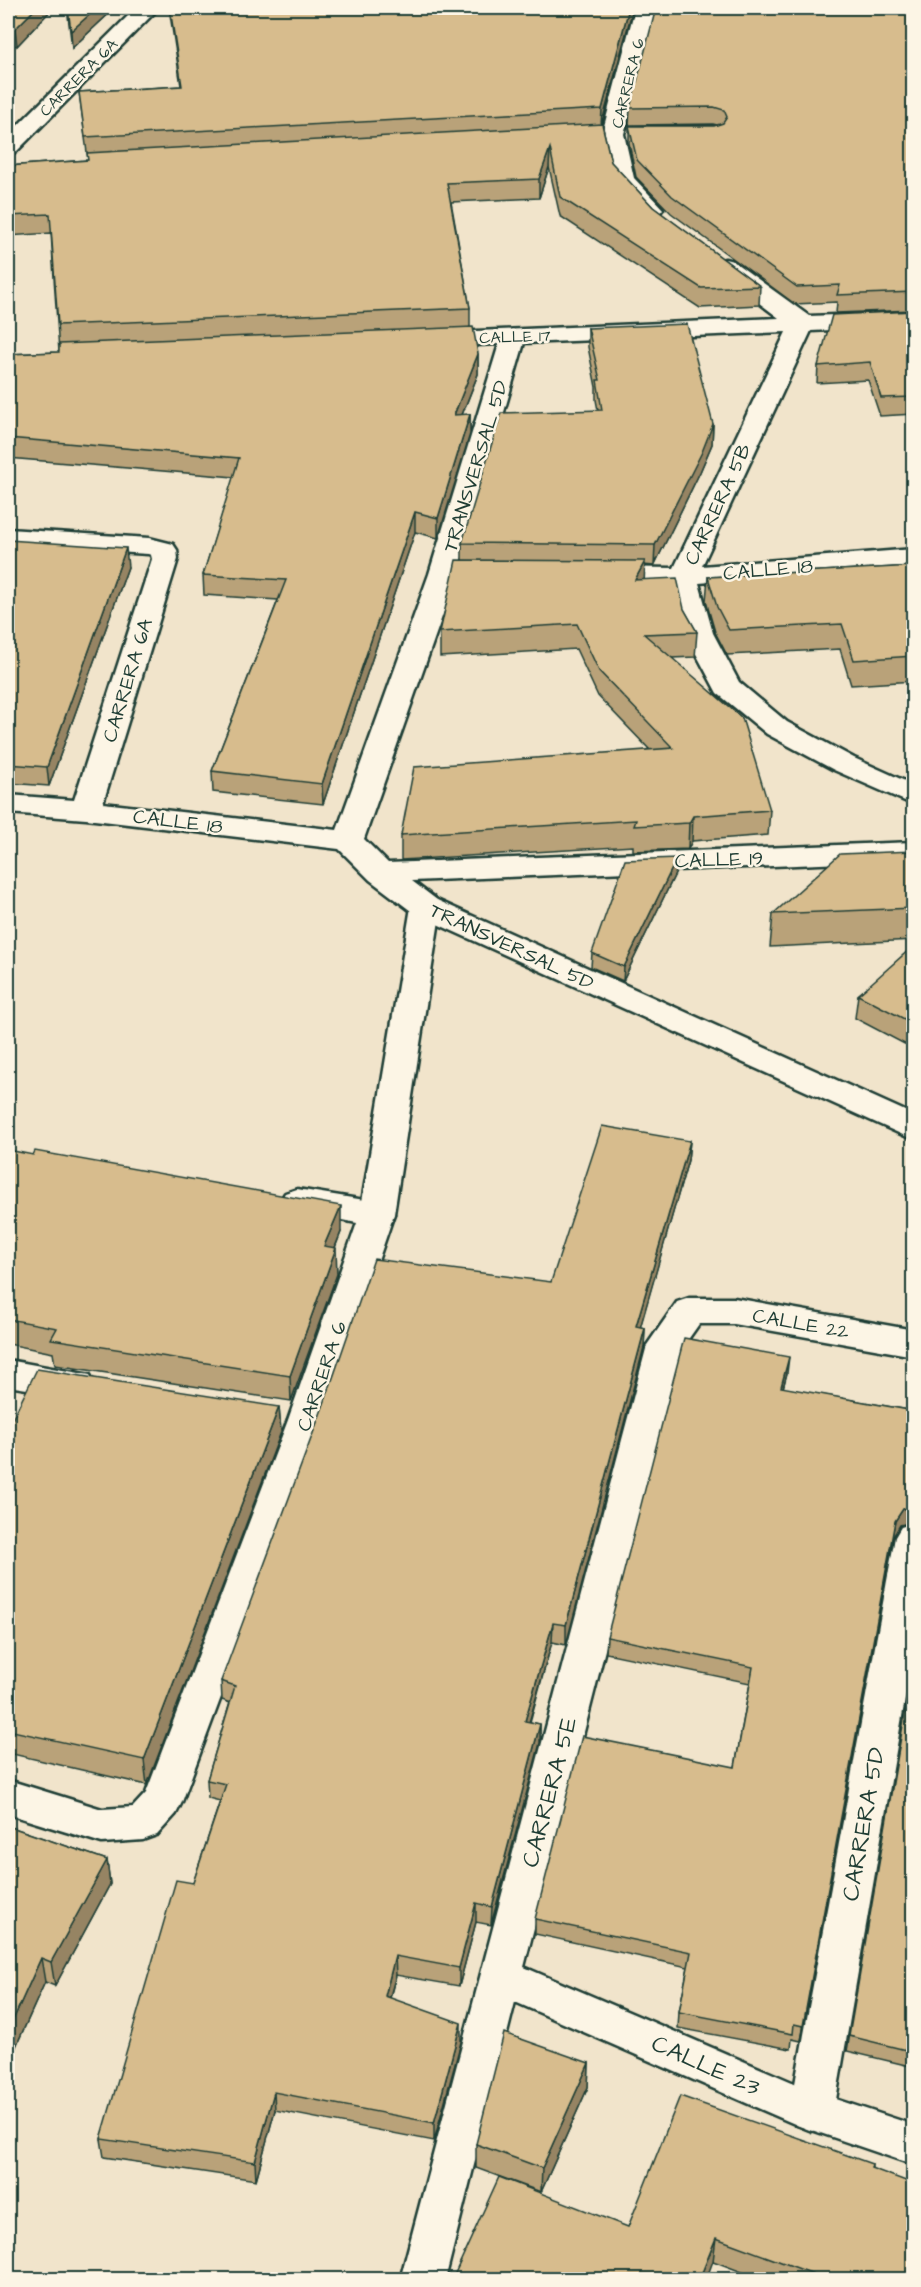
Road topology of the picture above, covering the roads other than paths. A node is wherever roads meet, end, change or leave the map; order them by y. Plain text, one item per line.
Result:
1 (148, 8) edge
2 (646, 8) edge
3 (624, 134) junction
4 (590, 135) edge
5 (11, 160) edge
6 (671, 227) edge
7 (709, 255) edge
8 (914, 319) edge
9 (802, 323) junction
10 (514, 337) junction
11 (408, 341) edge
12 (8, 537) edge
13 (914, 557) edge
14 (569, 575) edge
15 (684, 576) junction
16 (914, 796) edge
17 (8, 804) edge
18 (86, 810) junction
19 (348, 841) junction
20 (914, 851) edge
21 (381, 873) junction
22 (426, 908) junction
23 (914, 1129) edge
24 (262, 1195) edge
25 (377, 1214) junction
26 (689, 1311) joint
27 (914, 1342) edge
28 (8, 1373) edge
29 (111, 1389) edge
30 (914, 1537) edge
31 (8, 1797) edge
32 (501, 1976) junction
33 (812, 2111) junction
34 (914, 2145) edge
35 (422, 2280) edge

1 - 5 street, CARRERA 6A
2 - 3 street, CARRERA 6
3 - 4 street
3 - 6 street, CARRERA 6
7 - 9 street
8 - 9 street, CALLE 17
9 - 10 street, CALLE 17
9 - 15 street, CARRERA 5B
10 - 11 street, CALLE 17
10 - 19 street, TRANSVERSAL 5D
12 - 18 street, CARRERA 6A
13 - 15 street, CALLE 18
14 - 15 street, CALLE 18
15 - 16 street, CARRERA 5B
17 - 18 street, CALLE 18
18 - 19 street, CALLE 18
19 - 21 street, TRANSVERSAL 5D
20 - 21 street, CALLE 19
21 - 22 street, TRANSVERSAL 5D
22 - 23 street, TRANSVERSAL 5D
22 - 25 street, CARRERA 6
24 - 25 street
25 - 31 street, CARRERA 6
26 - 27 street, CALLE 22
26 - 32 street, CARRERA 5E
28 - 29 street
30 - 33 street, CARRERA 5D
32 - 33 street, CALLE 23
32 - 35 street, CARRERA 5E
33 - 34 street, CALLE 23

